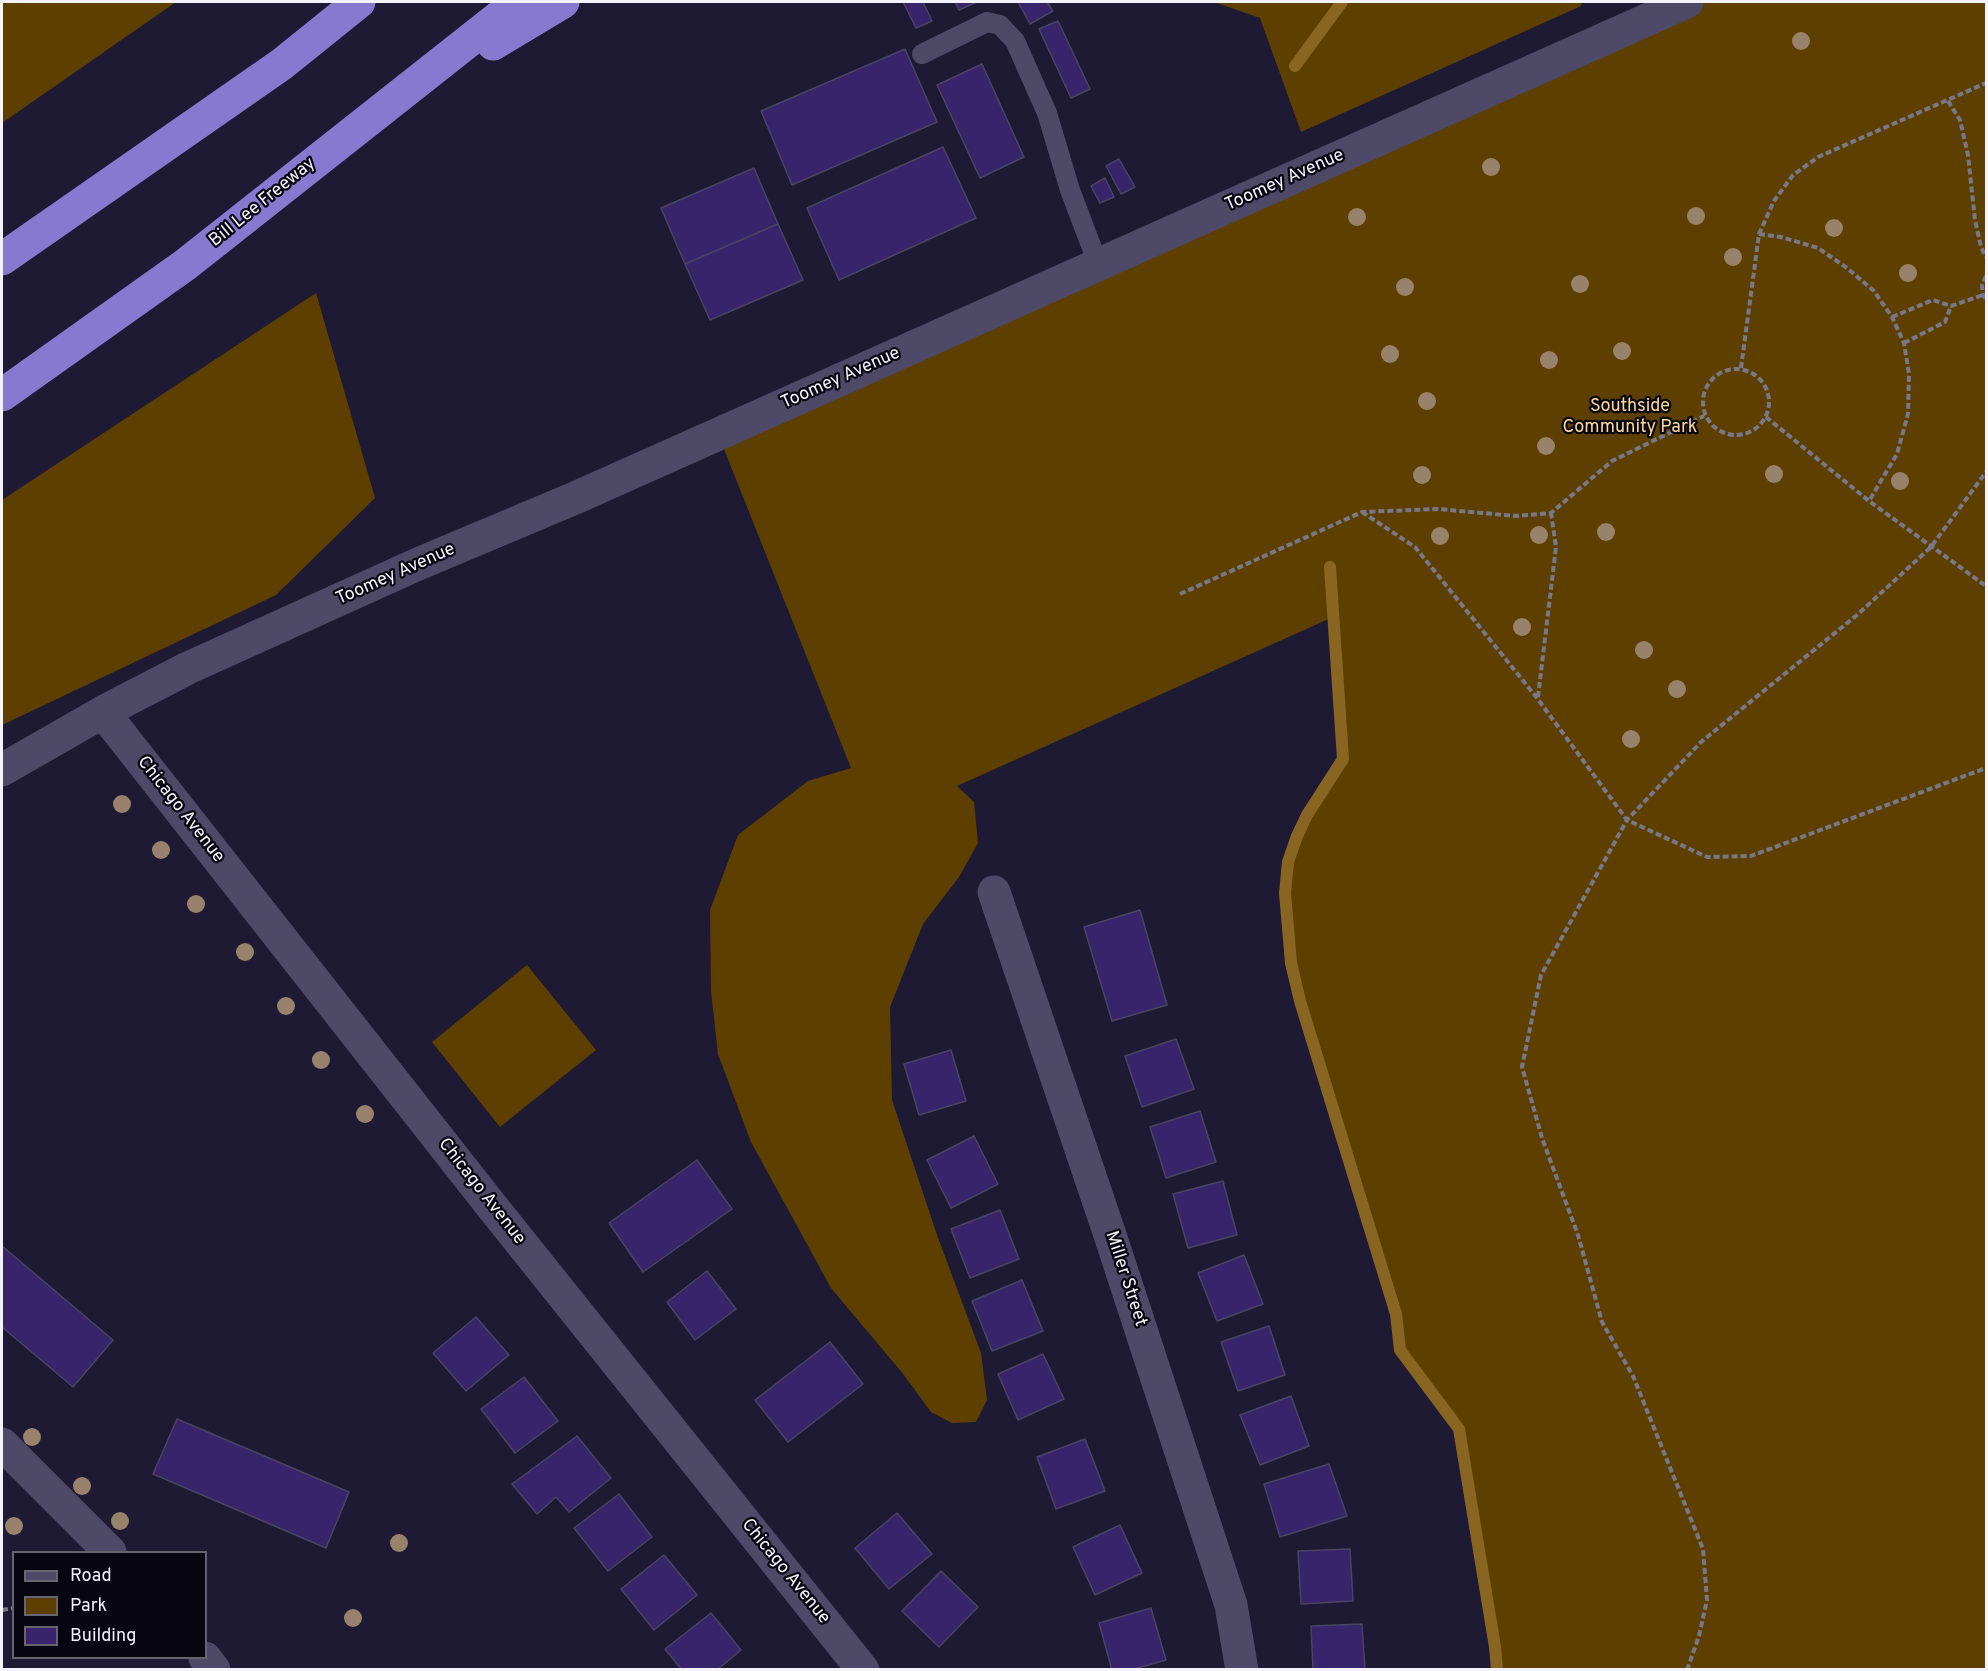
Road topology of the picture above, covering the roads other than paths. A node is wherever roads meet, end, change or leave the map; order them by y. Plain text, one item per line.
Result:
1 (348, 2) edge
2 (359, 2) edge
3 (518, 2) edge
4 (562, 2) edge
5 (1687, 2) edge
6 (922, 54) dead end
7 (282, 64) junction
8 (354, 130) junction
9 (2, 259) edge
10 (1098, 264) junction
11 (2, 395) edge
12 (103, 712) junction
13 (2, 770) edge
14 (994, 892) dead end
15 (2, 1444) edge
16 (109, 1551) edge
17 (863, 1670) edge
18 (1242, 1670) edge

1 - 7 highway
2 - 7 highway
3 - 8 highway, Bill Lee Freeway
4 - 8 highway
5 - 10 street, Toomey Avenue
6 - 10 lane
7 - 9 highway
8 - 11 highway, Bill Lee Freeway
10 - 12 street, Toomey Avenue
12 - 13 street, Toomey Avenue
12 - 17 street, Chicago Avenue
14 - 18 street, Miller Street
15 - 16 street

